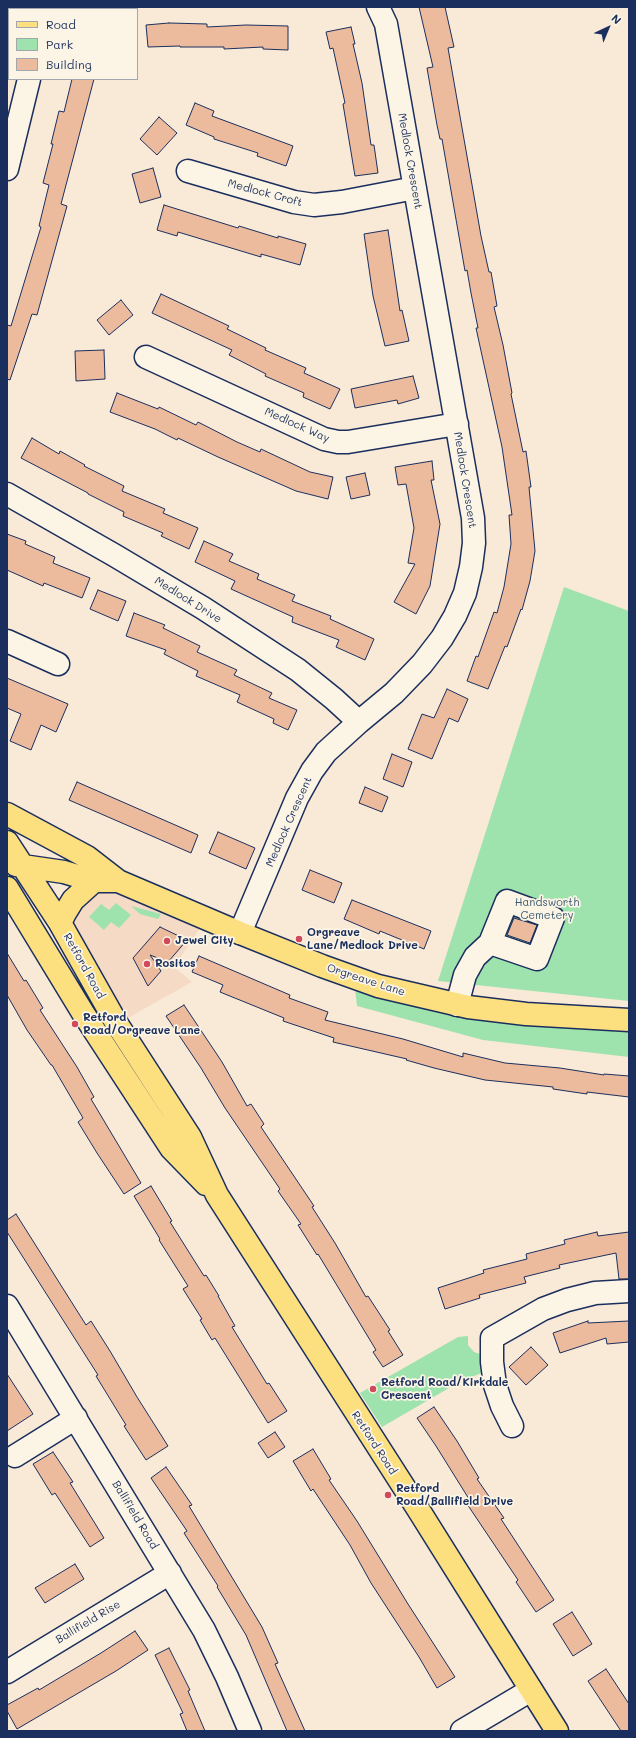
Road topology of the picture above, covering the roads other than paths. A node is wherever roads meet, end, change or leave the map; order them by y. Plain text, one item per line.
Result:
1 (378, 7) edge
2 (30, 80) edge
3 (7, 169) edge
4 (188, 171) dead end
5 (415, 188) junction
6 (146, 357) dead end
7 (457, 424) junction
8 (7, 494) edge
9 (7, 641) edge
10 (58, 664) dead end
11 (359, 722) junction
12 (7, 814) edge
13 (48, 837) junction
14 (11, 855) edge
15 (118, 880) junction
16 (94, 881) junction
17 (7, 888) edge
18 (60, 923) junction
19 (240, 933) junction
20 (490, 943) dead end
21 (458, 1005) junction
22 (629, 1020) edge
23 (217, 1195) junction
24 (629, 1291) edge
25 (7, 1306) edge
26 (76, 1418) junction
27 (512, 1426) dead end
28 (15, 1456) dead end
29 (170, 1573) junction
30 (7, 1672) edge
31 (531, 1690) junction
32 (250, 1731) edge
33 (462, 1731) edge
34 (557, 1731) edge

1 - 5 street, Medlock Crescent
2 - 3 street
4 - 5 street, Medlock Croft
5 - 7 street, Medlock Crescent
6 - 7 street, Medlock Way
7 - 11 street, Medlock Crescent
8 - 11 street, Medlock Drive
9 - 10 street
11 - 19 street, Medlock Crescent
12 - 13 main road, Orgreave Lane
13 - 14 main road
13 - 15 main road, Orgreave Lane
14 - 16 main road, Orgreave Lane
14 - 18 main road, Retford Road
15 - 16 main road, Orgreave Lane
15 - 19 main road, Orgreave Lane
16 - 18 main road
17 - 23 main road, Retford Road
18 - 23 main road, Retford Road
19 - 21 main road, Orgreave Lane
20 - 21 street
21 - 22 main road, Orgreave Lane
23 - 31 main road, Retford Road
24 - 27 street
25 - 26 street, Ballifield Road
26 - 28 street
26 - 29 street, Ballifield Road
29 - 30 street, Ballifield Rise
29 - 32 street, Ballifield Road
31 - 33 street
31 - 34 main road, Retford Road

